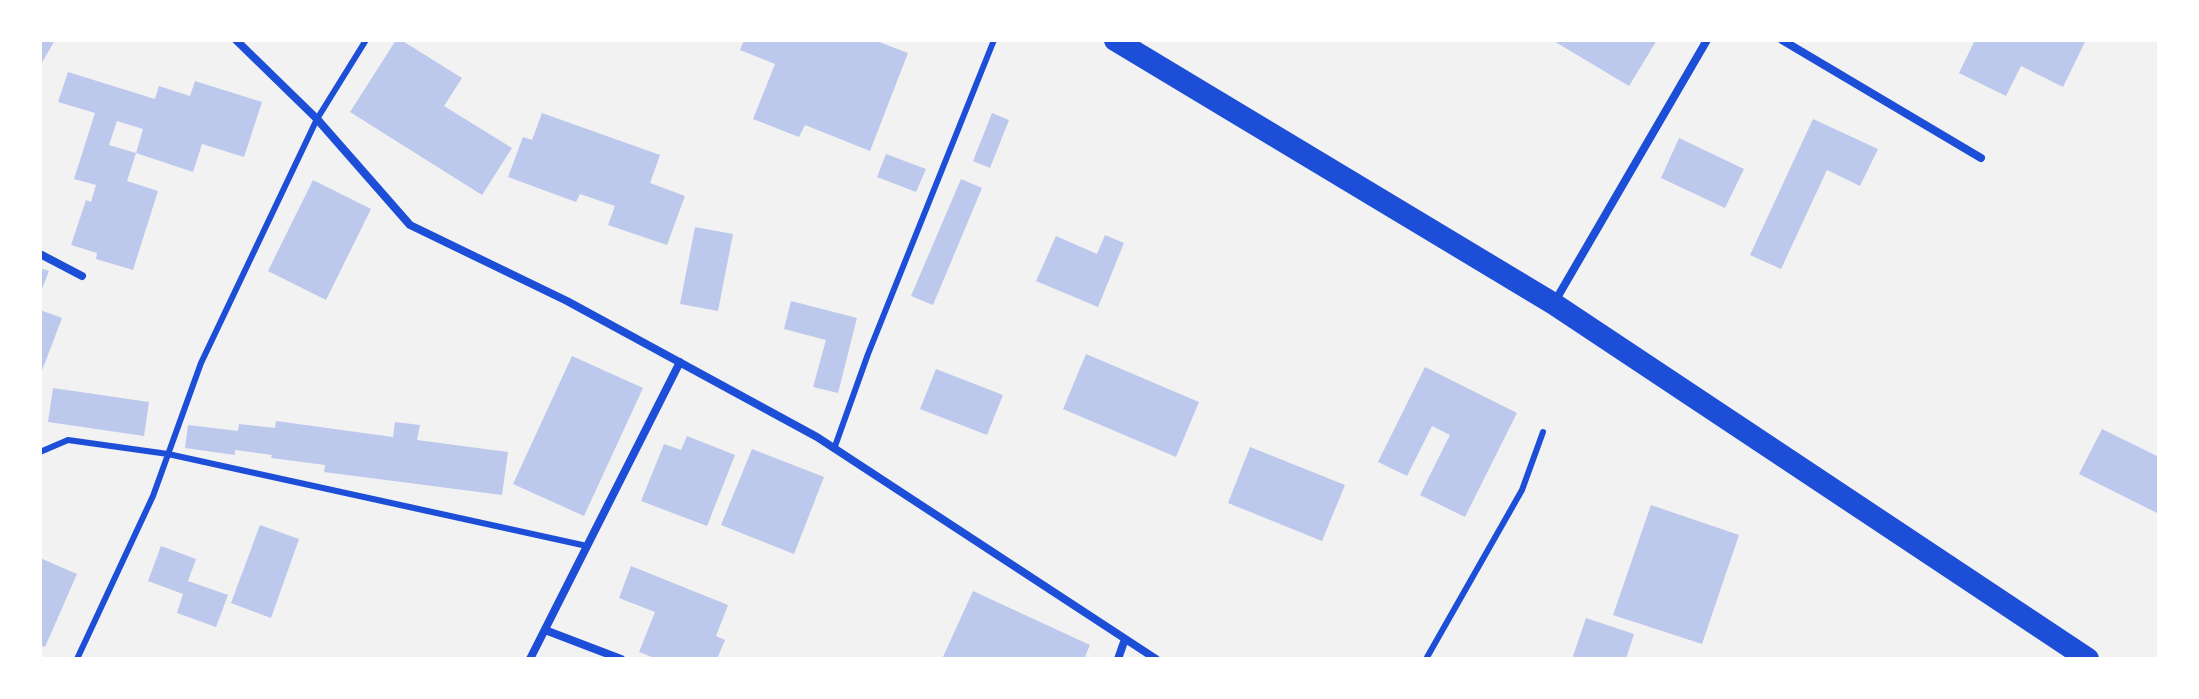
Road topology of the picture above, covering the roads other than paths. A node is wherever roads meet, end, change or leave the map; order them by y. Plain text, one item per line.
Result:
1 (236, 40) edge
2 (366, 40) edge
3 (994, 40) edge
4 (1115, 40) edge
5 (1707, 40) edge
6 (1782, 40) edge
7 (317, 119) junction
8 (1981, 158) dead end
9 (40, 254) edge
10 (82, 276) dead end
11 (1554, 304) junction
12 (680, 362) junction
13 (1543, 432) dead end
14 (834, 449) junction
15 (40, 452) edge
16 (168, 454) junction
17 (587, 546) junction
18 (545, 630) junction
19 (1125, 639) junction
20 (77, 659) edge
21 (530, 659) edge
22 (621, 659) edge
23 (1118, 659) edge
24 (1156, 659) edge
25 (1426, 659) edge
26 (2088, 659) edge

1 - 7 street
2 - 7 lane
3 - 14 lane
4 - 11 highway
5 - 11 street
6 - 8 street
7 - 12 street
7 - 16 lane
9 - 10 street
11 - 26 highway
12 - 14 street
12 - 17 street
13 - 25 lane
14 - 19 street
15 - 16 lane
16 - 17 lane
16 - 20 lane
17 - 18 street
18 - 21 street
18 - 22 street
19 - 23 street
19 - 24 street

